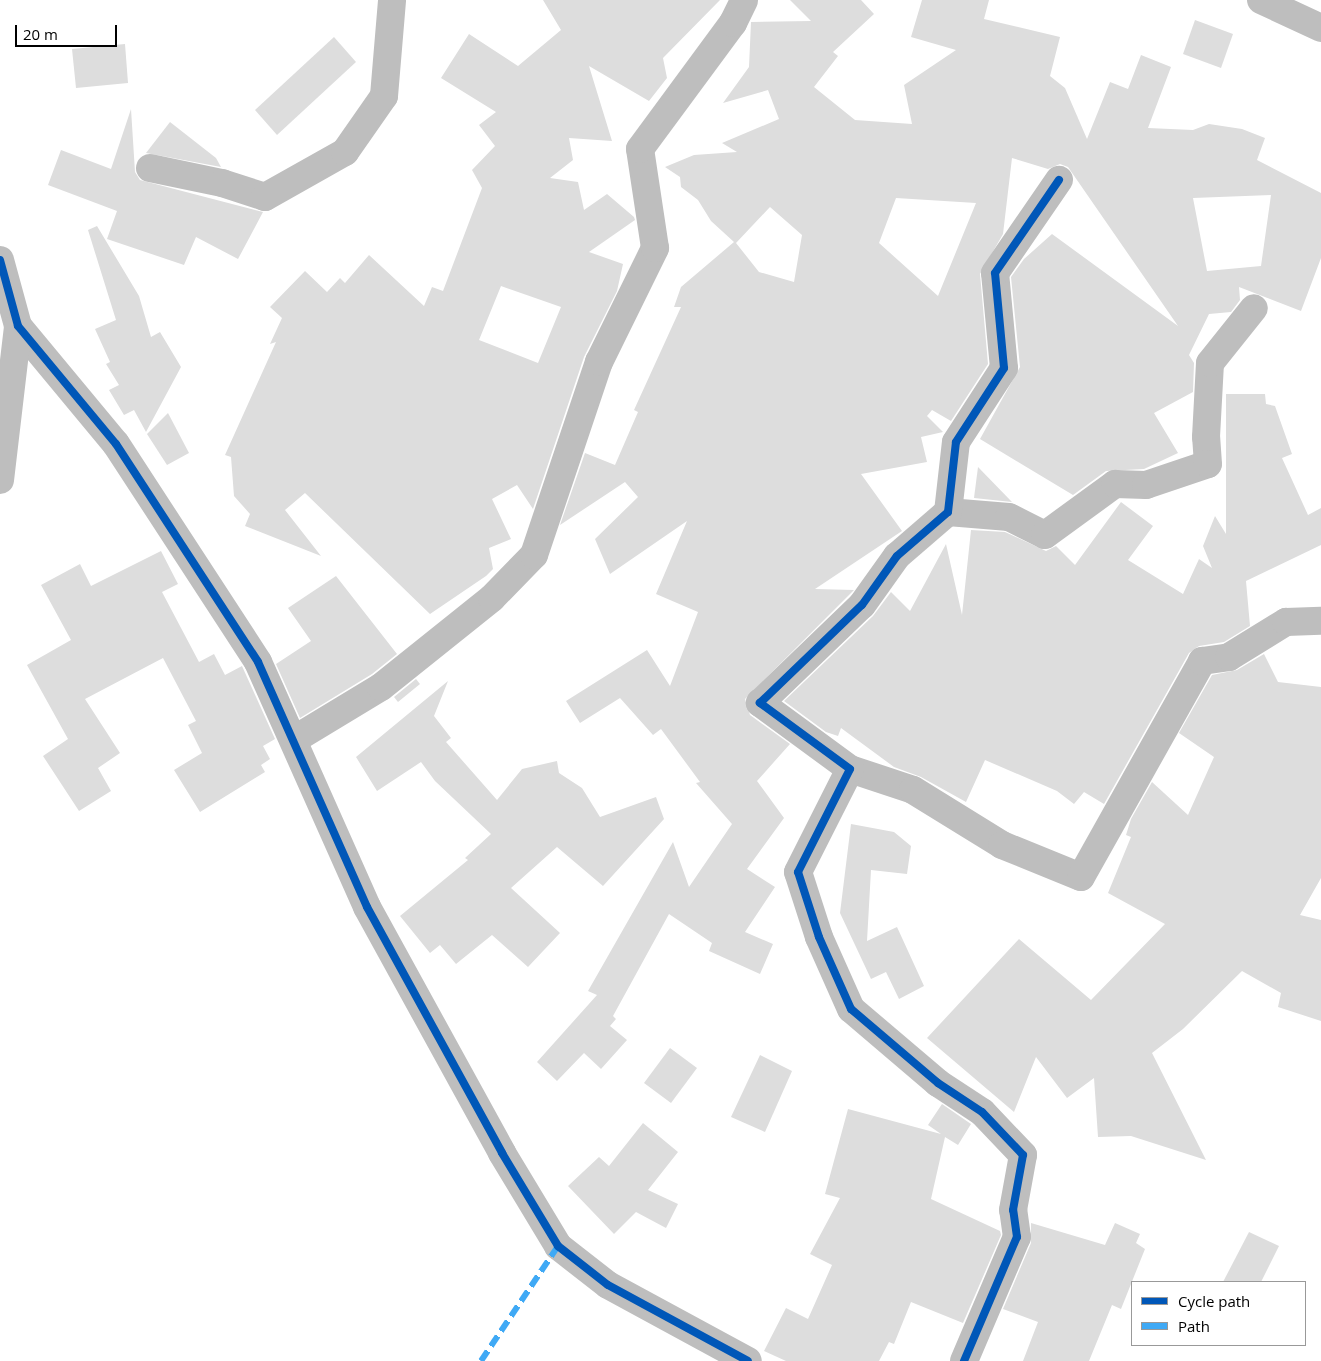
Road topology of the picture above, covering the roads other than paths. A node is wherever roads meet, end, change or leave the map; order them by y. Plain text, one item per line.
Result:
1 (392, 0) edge
2 (744, 0) edge
3 (1261, 0) edge
4 (1321, 28) edge
5 (150, 168) dead end
6 (1059, 180) dead end
7 (0, 260) edge
8 (1254, 308) dead end
9 (18, 326) junction
10 (0, 480) edge
11 (948, 512) junction
12 (1321, 621) edge
13 (295, 739) junction
14 (850, 769) junction
15 (748, 1361) edge
16 (964, 1361) edge

1 - 5 street
2 - 13 street
3 - 4 street
6 - 11 street
7 - 9 street
8 - 11 street
9 - 10 street
9 - 13 street
11 - 14 street
12 - 14 street
13 - 15 street
14 - 16 street

